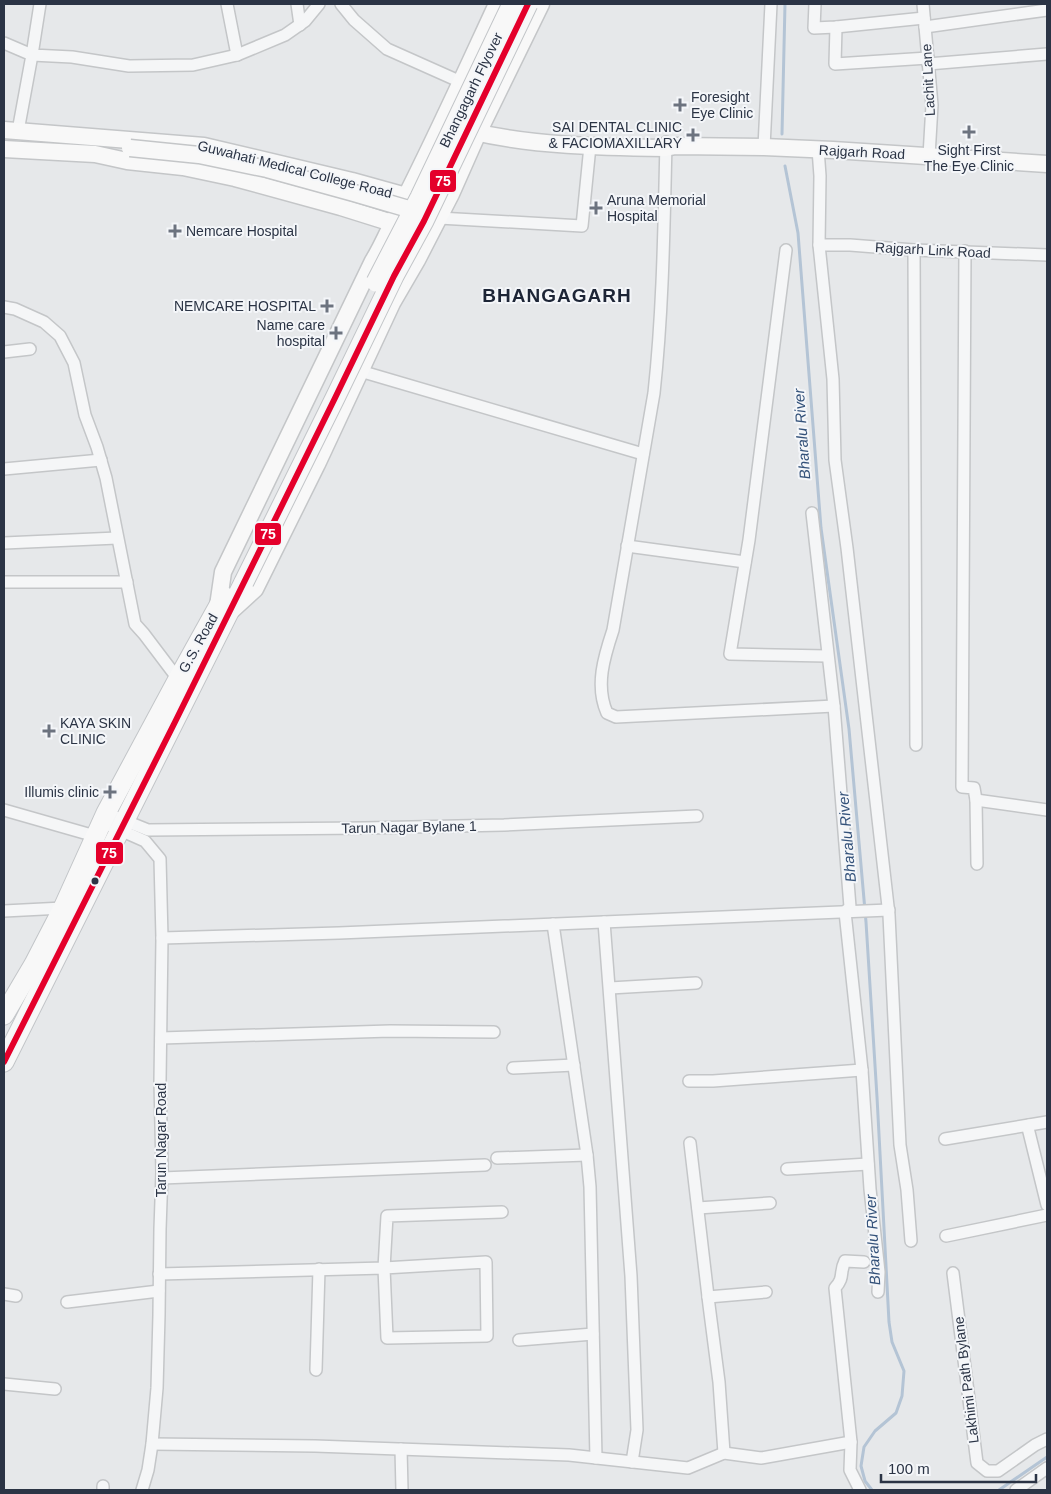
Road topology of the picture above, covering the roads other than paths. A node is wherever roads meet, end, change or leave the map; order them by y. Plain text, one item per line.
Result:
1 (40, 4) edge
2 (227, 4) edge
3 (296, 4) edge
4 (319, 4) edge
5 (340, 4) edge
6 (497, 4) edge
7 (512, 4) edge
8 (528, 4) edge
9 (542, 4) edge
10 (771, 4) edge
11 (815, 4) edge
12 (923, 4) edge
13 (1047, 10) edge
14 (924, 22) junction
15 (300, 25) junction
16 (836, 27) junction
17 (4, 43) edge
18 (1047, 54) edge
19 (32, 55) junction
20 (237, 55) junction
21 (928, 61) junction
22 (461, 82) junction
23 (444, 119) junction
24 (481, 129) junction
25 (11, 130) edge
26 (96, 136) junction
27 (669, 145) junction
28 (590, 146) junction
29 (764, 146) junction
30 (818, 149) junction
31 (4, 150) edge
32 (102, 150) junction
33 (930, 156) junction
34 (1047, 164) edge
35 (409, 203) junction
36 (439, 218) junction
37 (392, 223) junction
38 (819, 245) junction
39 (380, 250) junction
40 (786, 250) dead end
41 (914, 250) junction
42 (965, 251) junction
43 (1047, 255) edge
44 (414, 264) junction
45 (4, 308) edge
46 (30, 349) dead end
47 (4, 352) edge
48 (360, 371) junction
49 (643, 454) junction
50 (101, 460) junction
51 (4, 469) edge
52 (812, 513) dead end
53 (117, 538) junction
54 (4, 543) edge
55 (627, 546) junction
56 (745, 562) junction
57 (238, 581) junction
58 (4, 582) edge
59 (127, 582) junction
60 (223, 610) junction
61 (827, 656) junction
62 (178, 679) junction
63 (834, 706) junction
64 (916, 745) dead end
65 (976, 800) junction
66 (4, 810) edge
67 (1047, 810) edge
68 (697, 816) dead end
69 (101, 824) junction
70 (121, 826) junction
71 (977, 864) dead end
72 (63, 908) junction
73 (888, 910) junction
74 (4, 912) edge
75 (844, 912) junction
76 (604, 922) junction
77 (553, 924) junction
78 (162, 938) junction
79 (696, 982) dead end
80 (610, 988) junction
81 (4, 1016) edge
82 (494, 1032) dead end
83 (161, 1038) junction
84 (4, 1062) edge
85 (574, 1065) junction
86 (513, 1068) dead end
87 (862, 1070) junction
88 (689, 1081) dead end
89 (1047, 1122) edge
90 (1029, 1125) junction
91 (945, 1139) dead end
92 (690, 1143) dead end
93 (587, 1155) junction
94 (497, 1158) dead end
95 (868, 1164) junction
96 (485, 1165) dead end
97 (787, 1169) dead end
98 (162, 1178) junction
99 (770, 1202) dead end
100 (1047, 1205) edge
101 (698, 1208) junction
102 (502, 1212) dead end
103 (1047, 1215) edge
104 (946, 1236) dead end
105 (912, 1242) dead end
106 (864, 1262) dead end
107 (384, 1268) junction
108 (319, 1270) junction
109 (954, 1273) dead end
110 (159, 1274) junction
111 (159, 1291) junction
112 (766, 1292) dead end
113 (878, 1292) dead end
114 (4, 1294) edge
115 (16, 1296) dead end
116 (708, 1298) junction
117 (67, 1302) dead end
118 (593, 1334) junction
119 (519, 1340) dead end
120 (316, 1370) dead end
121 (4, 1384) edge
122 (55, 1389) dead end
123 (1047, 1439) edge
124 (851, 1442) junction
125 (152, 1444) junction
126 (401, 1449) junction
127 (724, 1452) junction
128 (596, 1458) junction
129 (632, 1462) junction
130 (1047, 1468) edge
131 (142, 1490) edge
132 (402, 1490) edge
133 (860, 1490) edge
134 (1016, 1490) edge

1 - 19 street
2 - 20 street
3 - 15 street
4 - 15 street
5 - 22 street
6 - 22 main road
7 - 35 main road, Bhangagarh Flyover, bridge
8 - 57 main road, Bhangagarh Flyover, bridge
9 - 24 main road
10 - 29 street
11 - 16 street
12 - 14 street, Lachit Lane
13 - 14 street
14 - 16 street
14 - 21 street, Lachit Lane
15 - 20 street
16 - 21 street
17 - 19 street
18 - 21 street
19 - 20 street
19 - 25 street
21 - 33 street, Lachit Lane
22 - 23 main road
23 - 24 main road, Rajgarh Road
23 - 35 main road
24 - 27 main road, Rajgarh Road
24 - 28 main road, Rajgarh Road
24 - 36 main road
25 - 26 main road, Guwahati Medical College Road
26 - 32 main road
26 - 35 main road, Guwahati Medical College Road
27 - 28 main road, Rajgarh Road
27 - 29 main road, Rajgarh Road
27 - 49 street
28 - 36 street
29 - 30 main road, Rajgarh Road
30 - 33 main road, Rajgarh Road
30 - 38 street
31 - 32 main road, Guwahati Medical College Road
32 - 35 main road, bridge
32 - 37 main road, Guwahati Medical College Road
33 - 34 main road, Rajgarh Road
35 - 37 main road
35 - 57 main road, Bhangagarh Flyover, bridge
36 - 44 main road
37 - 39 main road
38 - 41 street, Rajgarh Link Road
38 - 73 street
39 - 44 main road
39 - 60 main road
40 - 56 street
41 - 42 street, Rajgarh Link Road
41 - 64 street
42 - 43 street, Rajgarh Link Road
42 - 65 street
44 - 48 main road
45 - 50 street
46 - 47 street
48 - 49 street
48 - 60 main road
49 - 55 street
50 - 51 street
50 - 53 street
52 - 61 street
53 - 54 street
53 - 59 street
55 - 56 street
55 - 63 street
56 - 61 street
57 - 60 main road, Bhangagarh Flyover
58 - 59 street
59 - 62 street
60 - 62 main road, G.S. Road
60 - 70 main road, G.S. Road
61 - 63 street
62 - 69 main road, G.S. Road
63 - 75 street
65 - 67 street
65 - 71 street
66 - 69 street, Tarun Nagar Road
68 - 70 street, Tarun Nagar Bylane 1
69 - 70 street, Tarun Nagar Road
69 - 72 main road, G.S. Road
70 - 78 street, Tarun Nagar Road
70 - 84 main road, G.S. Road
72 - 74 street
72 - 81 main road, G.S. Road
73 - 75 street
73 - 105 street
75 - 76 street
75 - 87 street
76 - 77 street
76 - 80 street
77 - 78 street
77 - 85 street
78 - 83 street, Tarun Nagar Road
79 - 80 street
80 - 129 street
82 - 83 street
83 - 98 street, Tarun Nagar Road
85 - 86 street
85 - 93 street
87 - 88 street
87 - 95 street
89 - 90 street
90 - 91 street
90 - 100 street
92 - 101 street
93 - 94 street
93 - 118 street
95 - 97 street
95 - 113 street
96 - 98 street
98 - 110 street, Tarun Nagar Road
99 - 101 street
101 - 116 street
102 - 107 street
103 - 104 street
106 - 124 street
107 - 107 street
107 - 108 street
108 - 110 street
108 - 120 street
109 - 123 street, Lakhimi Path Bylane
110 - 111 street, Tarun Nagar Road
111 - 117 street
111 - 125 street, Tarun Nagar Road
112 - 116 street
114 - 115 street
116 - 127 street
118 - 119 street
118 - 128 street
121 - 122 street
124 - 127 street
124 - 133 street
125 - 126 street
125 - 131 street, Tarun Nagar Road
126 - 128 street
126 - 132 street
127 - 129 street
128 - 129 street
130 - 134 street

